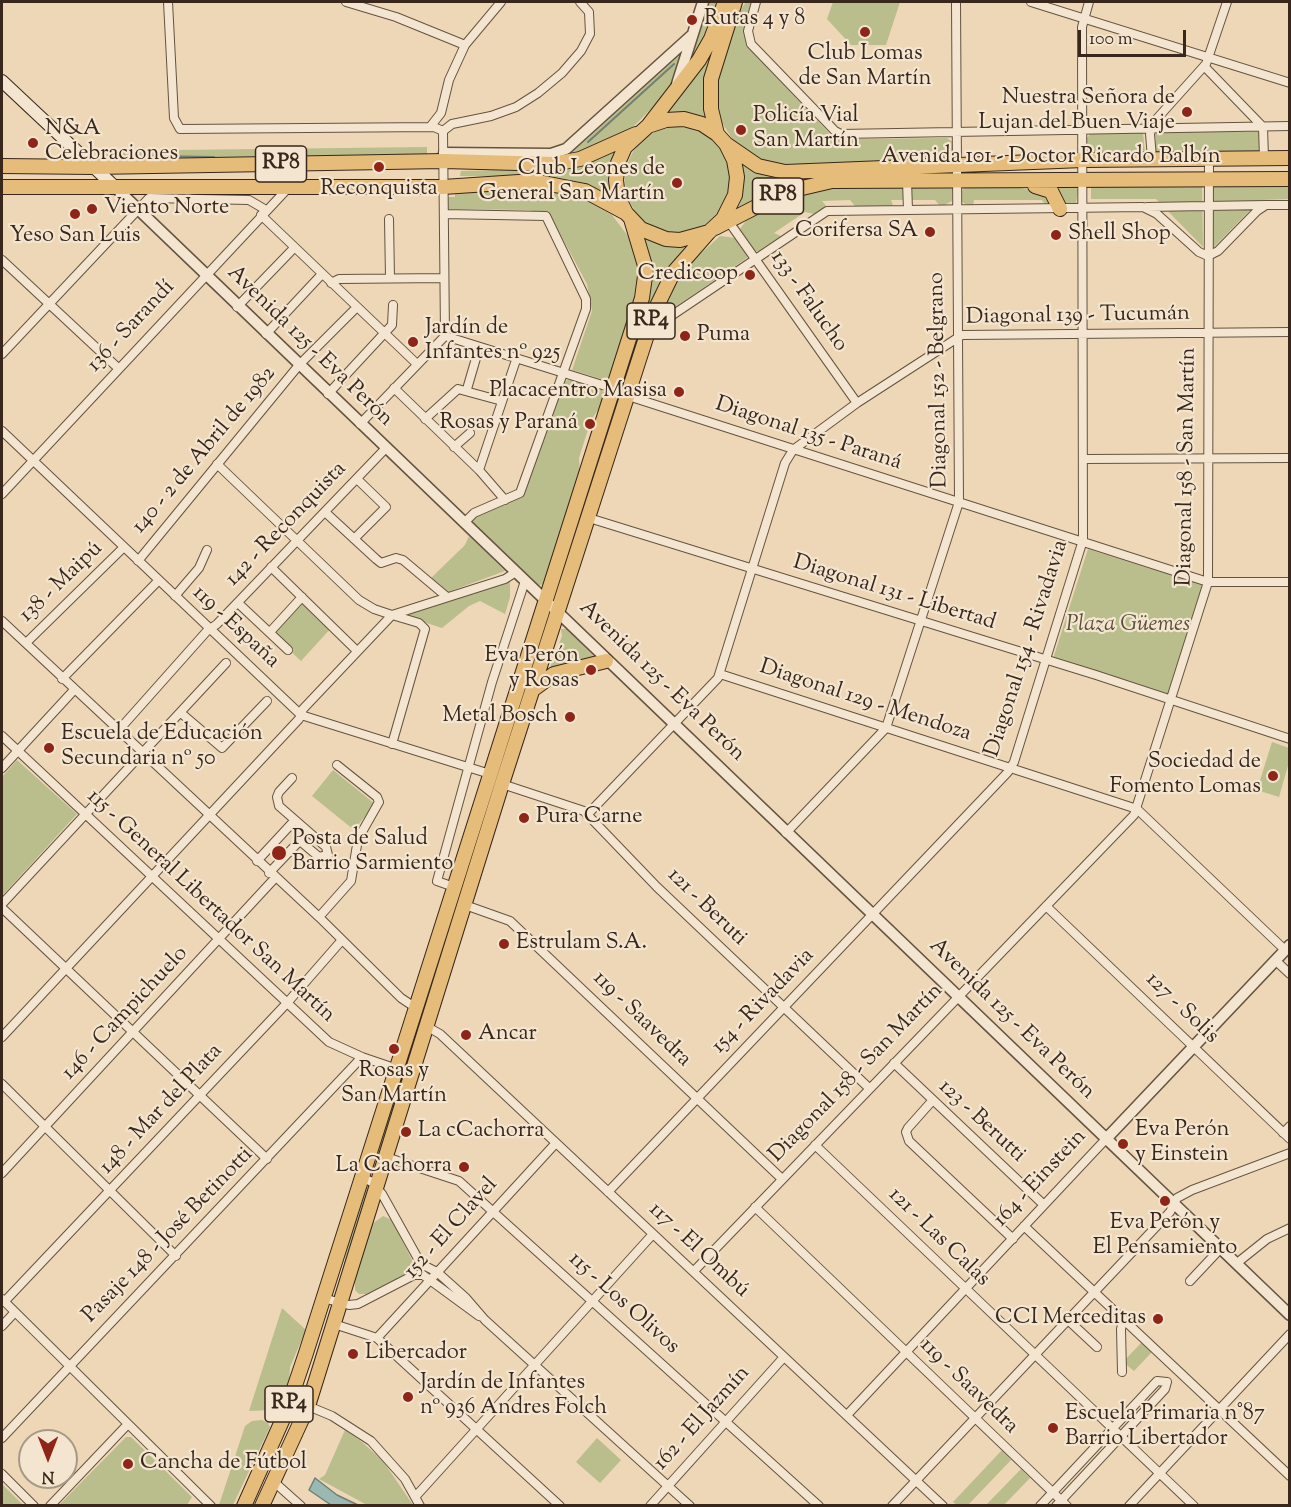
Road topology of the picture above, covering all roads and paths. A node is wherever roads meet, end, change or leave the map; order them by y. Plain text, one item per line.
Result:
1 (168, 2) edge
2 (346, 2) edge
3 (501, 2) edge
4 (580, 2) edge
5 (703, 2) edge
6 (756, 2) edge
7 (956, 2) edge
8 (1031, 2) edge
9 (1089, 2) edge
10 (1227, 2) edge
11 (733, 3) edge
12 (1083, 19) junction
13 (691, 36) junction
14 (465, 45) junction
15 (1207, 62) junction
16 (2, 81) edge
17 (1290, 83) edge
18 (675, 93) junction
19 (444, 106) junction
20 (457, 122) junction
21 (648, 126) junction
22 (1290, 126) edge
23 (430, 127) junction
24 (1152, 127) junction
25 (1263, 127) junction
26 (1082, 128) junction
27 (443, 131) junction
28 (958, 131) junction
29 (636, 134) junction
30 (722, 139) junction
31 (444, 157) junction
32 (1152, 158) junction
33 (1209, 158) junction
34 (1264, 158) junction
35 (1290, 158) edge
36 (1083, 160) junction
37 (959, 164) junction
38 (2, 166) edge
39 (94, 167) junction
40 (1209, 179) junction
41 (1290, 179) edge
42 (956, 180) junction
43 (907, 181) junction
44 (1025, 181) junction
45 (1082, 181) junction
46 (290, 186) junction
47 (443, 186) junction
48 (2, 187) edge
49 (116, 188) junction
50 (1266, 205) junction
51 (1209, 206) junction
52 (1290, 206) edge
53 (1143, 207) junction
54 (1060, 208) junction
55 (1082, 208) junction
56 (957, 209) junction
57 (137, 210) junction
58 (908, 210) junction
59 (263, 213) junction
60 (444, 214) junction
61 (628, 216) junction
62 (389, 219) dead end
63 (729, 222) junction
64 (712, 230) junction
65 (294, 248) junction
66 (1208, 256) junction
67 (755, 258) junction
68 (2, 260) edge
69 (322, 274) junction
70 (206, 276) junction
71 (390, 278) junction
72 (444, 278) junction
73 (331, 283) junction
74 (49, 304) junction
75 (393, 305) dead end
76 (237, 307) junction
77 (357, 307) junction
78 (655, 310) junction
79 (1290, 332) edge
80 (1208, 333) junction
81 (266, 334) junction
82 (386, 334) junction
83 (1083, 334) junction
84 (444, 336) junction
85 (958, 336) junction
86 (479, 348) junction
87 (2, 354) edge
88 (516, 360) junction
89 (417, 364) junction
90 (299, 365) junction
91 (118, 368) junction
92 (563, 375) junction
93 (394, 388) junction
94 (612, 388) junction
95 (467, 390) junction
96 (328, 394) junction
97 (628, 396) junction
98 (502, 401) junction
99 (857, 404) junction
100 (425, 419) junction
101 (360, 424) junction
102 (2, 431) edge
103 (470, 433) dead end
104 (454, 447) junction
105 (385, 449) junction
106 (794, 450) junction
107 (1290, 458) edge
108 (1084, 459) junction
109 (1207, 459) junction
110 (33, 460) junction
111 (217, 464) junction
112 (478, 470) junction
113 (357, 479) junction
114 (2, 494) edge
115 (505, 500) junction
116 (959, 502) junction
117 (325, 512) junction
118 (589, 518) junction
119 (464, 523) junction
120 (354, 539) junction
121 (1083, 540) junction
122 (298, 541) junction
123 (124, 548) junction
124 (207, 550) dead end
125 (138, 561) junction
126 (271, 567) junction
127 (752, 568) junction
128 (516, 572) junction
129 (159, 580) junction
130 (525, 581) junction
131 (1208, 582) junction
132 (1290, 582) edge
133 (176, 596) junction
134 (302, 597) junction
135 (447, 597) junction
136 (546, 600) junction
137 (238, 603) junction
138 (559, 613) junction
139 (392, 615) junction
140 (2, 621) edge
141 (921, 621) junction
142 (9, 628) junction
143 (211, 629) junction
144 (270, 632) junction
145 (2, 635) edge
146 (26, 644) junction
147 (288, 650) dead end
148 (356, 650) junction
149 (606, 661) junction
150 (1046, 661) junction
151 (226, 663) dead end
152 (720, 675) junction
153 (62, 679) junction
154 (535, 688) junction
155 (74, 690) junction
156 (267, 701) dead end
157 (1172, 701) junction
158 (181, 713) junction
159 (301, 715) junction
160 (673, 724) junction
161 (886, 728) junction
162 (118, 731) junction
163 (2, 736) edge
164 (1290, 739) edge
165 (392, 744) junction
166 (17, 751) junction
167 (142, 754) junction
168 (337, 765) dead end
169 (468, 767) junction
170 (2, 768) edge
171 (1011, 768) junction
172 (490, 774) junction
173 (292, 778) dead end
174 (502, 784) junction
175 (1137, 809) junction
176 (84, 815) junction
177 (208, 815) junction
178 (587, 815) junction
179 (295, 820) junction
180 (308, 832) junction
181 (786, 833) junction
182 (300, 841) junction
183 (257, 861) junction
184 (272, 875) junction
185 (151, 877) junction
186 (454, 887) junction
187 (2, 903) edge
188 (465, 905) junction
189 (1046, 906) junction
190 (2, 908) edge
191 (872, 915) junction
192 (319, 917) junction
193 (342, 940) junction
194 (218, 941) junction
195 (1287, 948) edge
196 (1275, 960) junction
197 (66, 969) junction
198 (1290, 974) edge
199 (957, 996) junction
200 (287, 1003) junction
201 (784, 1007) junction
202 (416, 1008) junction
203 (426, 1026) junction
204 (134, 1032) junction
205 (2, 1037) edge
206 (1194, 1045) junction
207 (362, 1057) junction
208 (894, 1064) junction
209 (396, 1070) junction
210 (412, 1074) junction
211 (2, 1084) edge
212 (868, 1088) junction
213 (200, 1095) junction
214 (697, 1099) junction
215 (932, 1101) junction
216 (45, 1127) junction
217 (1287, 1133) edge
218 (1104, 1140) junction
219 (555, 1144) junction
220 (815, 1145) junction
221 (1290, 1153) edge
222 (386, 1157) junction
223 (267, 1158) junction
224 (2, 1173) edge
225 (361, 1177) junction
226 (782, 1179) junction
227 (377, 1187) junction
228 (109, 1192) junction
229 (608, 1192) junction
230 (1174, 1204) junction
231 (1044, 1205) junction
232 (755, 1207) junction
233 (492, 1211) junction
234 (1024, 1226) junction
235 (1290, 1227) edge
236 (653, 1234) junction
237 (1013, 1239) junction
238 (1221, 1248) junction
239 (176, 1256) junction
240 (1237, 1263) junction
241 (694, 1271) junction
242 (434, 1276) junction
243 (1190, 1281) dead end
244 (965, 1289) junction
245 (1093, 1293) junction
246 (323, 1298) junction
247 (3, 1300) edge
248 (593, 1301) junction
249 (340, 1303) junction
250 (15, 1312) junction
251 (1289, 1314) edge
252 (1068, 1320) junction
253 (1123, 1321) junction
254 (334, 1324) junction
255 (2, 1326) edge
256 (1290, 1334) edge
257 (377, 1338) junction
258 (1097, 1347) dead end
259 (906, 1351) junction
260 (1034, 1355) junction
261 (784, 1357) junction
262 (70, 1366) junction
263 (535, 1366) junction
264 (1122, 1372) dead end
265 (308, 1406) junction
266 (1218, 1410) junction
267 (847, 1415) junction
268 (974, 1419) junction
269 (726, 1422) junction
270 (128, 1424) junction
271 (477, 1429) junction
272 (1112, 1429) junction
273 (1120, 1437) junction
274 (2, 1438) edge
275 (1159, 1473) junction
276 (2, 1474) edge
277 (1290, 1476) edge
278 (915, 1480) junction
279 (273, 1481) junction
280 (668, 1485) junction
281 (1052, 1492) junction
282 (416, 1496) junction
283 (1061, 1504) edge
284 (34, 1506) edge
285 (50, 1506) edge
286 (211, 1506) edge
287 (244, 1506) edge
288 (262, 1506) edge
289 (302, 1506) edge
290 (420, 1506) edge
291 (560, 1506) edge
292 (650, 1506) edge
293 (690, 1506) edge
294 (819, 1506) edge
295 (892, 1506) edge
296 (943, 1506) edge
297 (1040, 1506) edge
298 (1129, 1506) edge
299 (1194, 1506) edge

1 - 23 street
2 - 14 street
3 - 14 street
4 - 20 street
5 - 13 street
6 - 28 street
7 - 28 street, Diagonal 152 - Belgrano
8 - 12 street
9 - 12 street, Diagonal 154 - Rivadavia
10 - 15 street
11 - 18 main road, RP4
11 - 30 main road, RP4
12 - 15 street
12 - 26 street, Diagonal 154 - Rivadavia
13 - 18 street
13 - 31 street
14 - 19 street
15 - 17 street
15 - 24 street
15 - 25 street
16 - 39 main road, Avenida 125 - Eva Perón
18 - 21 main road, RP4
19 - 20 street
19 - 23 street
20 - 27 street
21 - 29 main road, RP4
21 - 30 main road, RP4
22 - 25 street
23 - 27 street
24 - 25 street
24 - 26 street
24 - 32 street
25 - 34 street
26 - 28 street
26 - 36 street, Diagonal 154 - Rivadavia
27 - 31 street
28 - 37 street, Diagonal 152 - Belgrano
29 - 31 main road, RP8
29 - 61 main road, RP4
30 - 37 main road, Avenida 101 - Doctor Ricardo Balbín / RP8
30 - 64 main road, RP4
31 - 39 main road, RP8
31 - 47 street
32 - 33 main road, Avenida 101 - Doctor Ricardo Balbín / RP8
32 - 36 main road, Avenida 101 - Doctor Ricardo Balbín / RP8
33 - 34 main road, Avenida 101 - Doctor Ricardo Balbín / RP8
33 - 40 street, Diagonal 158 - San Martín
34 - 35 main road, Avenida 101 - Doctor Ricardo Balbín / RP8
36 - 37 main road, Avenida 101 - Doctor Ricardo Balbín / RP8
36 - 45 street, Diagonal 154 - Rivadavia
37 - 42 street, Diagonal 152 - Belgrano
38 - 39 main road, RP8
39 - 49 main road, Avenida 125 - Eva Perón
40 - 41 main road, Avenida 101 - Doctor Ricardo Balbín / RP8
40 - 45 main road, Avenida 101 - Doctor Ricardo Balbín / RP8
40 - 51 street, Diagonal 158 - San Martín
42 - 43 main road, Avenida 101 - Doctor Ricardo Balbín / RP8
42 - 44 main road, Avenida 101 - Doctor Ricardo Balbín / RP8
42 - 56 street, Diagonal 152 - Belgrano
43 - 58 street
43 - 63 main road, Avenida 101 - Doctor Ricardo Balbín / RP8
44 - 45 main road, Avenida 101 - Doctor Ricardo Balbín / RP8
44 - 54 main road
45 - 55 street, Diagonal 154 - Rivadavia
46 - 47 main road, RP8
46 - 49 main road, RP8
46 - 59 street, 136 - Sarandí
47 - 60 street
47 - 61 main road, RP8
48 - 49 main road, RP8
49 - 57 street, Avenida 125 - Eva Perón
50 - 51 street
50 - 52 street
50 - 66 street
51 - 53 street
51 - 66 street, Diagonal 158 - San Martín
53 - 55 street
53 - 66 street
54 - 55 street
54 - 56 street
55 - 83 street, Diagonal 154 - Rivadavia
56 - 58 street
56 - 85 street, Diagonal 152 - Belgrano
57 - 59 street
57 - 70 street, Avenida 125 - Eva Perón
57 - 74 street
58 - 67 street
59 - 65 street
59 - 70 street, 136 - Sarandí
60 - 72 street
60 - 92 street
61 - 64 main road
61 - 94 main road, RP4
62 - 71 street
63 - 64 main road, Avenida 101 - Doctor Ricardo Balbín / RP8
63 - 67 street, 133 - Falucho
64 - 78 main road, RP4
65 - 69 street
65 - 76 street
66 - 80 street, Diagonal 158 - San Martín
67 - 78 street
67 - 99 street, 133 - Falucho
68 - 74 street
69 - 73 street
69 - 81 street
70 - 76 street, Avenida 125 - Eva Perón
70 - 91 street, 136 - Sarandí
71 - 72 street
71 - 73 street
72 - 84 street
73 - 77 street
74 - 87 street
74 - 91 street
75 - 82 street
76 - 81 street, Avenida 125 - Eva Perón
77 - 82 street
77 - 90 street, 140 - 2 de Abril de 1982
78 - 97 main road, RP4
79 - 80 street, Diagonal 139 - Tucumán
80 - 83 street, Diagonal 139 - Tucumán
80 - 109 street, Diagonal 158 - San Martín
81 - 90 street, Avenida 125 - Eva Perón
82 - 89 street
82 - 96 street
83 - 85 street, Diagonal 139 - Tucumán
83 - 108 street, Diagonal 154 - Rivadavia
84 - 86 street
84 - 89 street
85 - 99 street, Diagonal 139 - Tucumán
85 - 116 street, Diagonal 152 - Belgrano
86 - 88 street
86 - 95 street
88 - 92 street
88 - 98 street
89 - 93 street
90 - 96 street, Avenida 125 - Eva Perón
90 - 111 street, 140 - 2 de Abril de 1982
91 - 110 street, 136 - Sarandí
92 - 94 street
92 - 115 street
93 - 100 street
93 - 101 street
94 - 136 main road, RP4
95 - 98 street
95 - 100 street
96 - 101 street, Avenida 125 - Eva Perón
97 - 106 street, Diagonal 135 - Paraná
97 - 118 main road, RP4
98 - 112 street
99 - 106 street, Diagonal 139 - Tucumán
100 - 104 street
101 - 105 street, Avenida 125 - Eva Perón
102 - 110 street, 119 - España
103 - 104 street
104 - 112 street
105 - 113 street, 142 - Reconquista
105 - 119 street, Avenida 125 - Eva Perón
106 - 116 street, Diagonal 135 - Paraná
106 - 127 street, Diagonal 139 - Tucumán
107 - 109 street
108 - 109 street
108 - 121 street, Diagonal 154 - Rivadavia
109 - 131 street, Diagonal 158 - San Martín
110 - 114 street, 136 - Sarandí
110 - 123 street, 119 - España
111 - 122 street
111 - 125 street, 140 - 2 de Abril de 1982
112 - 115 street
113 - 117 street, 142 - Reconquista
113 - 120 street
115 - 119 street
116 - 121 street, Diagonal 135 - Paraná
116 - 141 street, Diagonal 152 - Belgrano
117 - 120 street
117 - 122 street, 142 - Reconquista
118 - 127 street, Diagonal 131 - Libertad
118 - 138 main road, RP4
119 - 128 street, Avenida 125 - Eva Perón
120 - 135 street
121 - 131 street, Diagonal 135 - Paraná
121 - 150 street, Diagonal 154 - Rivadavia
122 - 126 street, 142 - Reconquista
122 - 139 street
123 - 125 street, 119 - España
123 - 146 street, 138 - Maipú
124 - 133 street
125 - 129 street, 119 - España
126 - 134 street
126 - 137 street, 142 - Reconquista
127 - 141 street, Diagonal 131 - Libertad
127 - 152 street, Diagonal 139 - Tucumán
128 - 130 street, Avenida 125 - Eva Perón
128 - 135 street
129 - 133 street, 119 - España
129 - 153 street
130 - 136 street, Avenida 125 - Eva Perón
130 - 169 street
131 - 132 street, Diagonal 135 - Paraná
131 - 157 street, Diagonal 158 - San Martín
133 - 143 street, 119 - España
134 - 144 street
134 - 148 street
135 - 139 street
136 - 138 street, Avenida 125 - Eva Perón
136 - 172 main road, RP4
137 - 143 street, 142 - Reconquista
137 - 144 street
138 - 149 street, Avenida 125 - Eva Perón
138 - 154 main road, RP4
139 - 148 street
139 - 165 street
140 - 142 street
141 - 150 street, Diagonal 131 - Libertad
141 - 161 street, Diagonal 152 - Belgrano
142 - 145 street, 138 - Maipú
142 - 146 street
143 - 159 street, 119 - España
143 - 162 street, 142 - Reconquista
144 - 147 street
146 - 153 street
148 - 159 street
149 - 154 main road
149 - 160 street, Avenida 125 - Eva Perón
150 - 157 street, Diagonal 131 - Libertad
150 - 171 street, Diagonal 154 - Rivadavia
151 - 158 street
152 - 160 street, Diagonal 139 - Tucumán
152 - 161 street, Diagonal 129 - Mendoza
153 - 155 street
154 - 174 main road, RP4
155 - 162 street
155 - 166 street
156 - 158 street
157 - 164 street, Diagonal 131 - Libertad
157 - 175 street, Diagonal 158 - San Martín
158 - 167 street
159 - 165 street, 119 - España
159 - 177 street
160 - 178 street, Diagonal 139 - Tucumán
160 - 181 street, Avenida 125 - Eva Perón
161 - 171 street, Diagonal 129 - Mendoza
161 - 181 street, Diagonal 152 - Belgrano
162 - 167 street
163 - 166 street, 115 - General Libertador San Martín
165 - 169 street, 119 - España
166 - 170 street
166 - 176 street, 115 - General Libertador San Martín
167 - 176 street
167 - 177 street
168 - 192 street
169 - 172 street, 119 - España
169 - 186 street
171 - 175 street, Diagonal 129 - Mendoza
171 - 191 street, Diagonal 154 - Rivadavia
172 - 186 main road, RP4
173 - 179 street
174 - 178 street, 121 - Beruti
174 - 188 main road, RP4
175 - 189 street, Diagonal 158 - San Martín
175 - 195 street
176 - 185 street, 115 - General Libertador San Martín
176 - 187 street
177 - 183 street
177 - 185 street
178 - 201 street, 121 - Beruti
179 - 180 street
179 - 183 street
180 - 182 street, 146 - Campichuelo
180 - 182 street
181 - 191 street, Avenida 125 - Eva Perón
182 - 184 street, 146 - Campichuelo
183 - 184 street
184 - 192 street
184 - 194 street, 146 - Campichuelo
185 - 194 street, 115 - General Libertador San Martín
185 - 197 street
186 - 202 main road, RP4
188 - 203 main road, RP4
188 - 214 street, 119 - Saavedra
189 - 199 street, Diagonal 158 - San Martín
189 - 206 street, 127 - Solis
190 - 197 street
191 - 199 street, Avenida 125 - Eva Perón
191 - 201 street, 154 - Rivadavia
192 - 193 street
193 - 200 street, 148 - Mar del Plata
193 - 202 street
194 - 200 street, 115 - General Libertador San Martín
194 - 204 street, 146 - Campichuelo
195 - 196 street, 164 - Einstein
196 - 198 street
196 - 206 street, 164 - Einstein
197 - 204 street
197 - 205 street
199 - 208 street, Diagonal 158 - San Martín
199 - 218 street, Avenida 125 - Eva Perón
200 - 207 street, 115 - General Libertador San Martín
200 - 213 street, 148 - Mar del Plata
201 - 212 street, 121 - Beruti
201 - 214 street, 154 - Rivadavia
202 - 209 main road, RP4
203 - 210 main road, RP4
203 - 219 street, 117 - El Ombú
204 - 213 street
204 - 216 street, 146 - Campichuelo
206 - 217 street, 127 - Solis
206 - 218 street, 164 - Einstein
207 - 209 street, 115 - General Libertador San Martín
207 - 223 street, Pasaje 148 - José Betinotti
208 - 212 street, Diagonal 158 - San Martín
208 - 215 street, 123 - Berutti
209 - 210 street, 115 - General Libertador San Martín
209 - 225 main road, RP4
210 - 222 main road, RP4
211 - 216 street
212 - 220 street, Diagonal 158 - San Martín
213 - 223 street
213 - 228 street, 148 - Mar del Plata
214 - 226 street, 119 - Saavedra
214 - 229 street, 154 - Rivadavia
215 - 231 street, 123 - Berutti
215 - 237 street
216 - 224 street, 146 - Campichuelo
216 - 228 street
218 - 230 street, Avenida 125 - Eva Perón
218 - 231 street, 164 - Einstein
219 - 229 street, 117 - El Ombú
219 - 233 street, 152 - El Clavel
220 - 226 street, Diagonal 158 - San Martín
220 - 244 street, 121 - Las Calas
221 - 230 street
222 - 227 main road, RP4
222 - 233 street, 115 - Los Olivos
223 - 239 street, Pasaje 148 - José Betinotti
225 - 227 street
225 - 246 main road, RP4
226 - 232 street, Diagonal 158 - San Martín
227 - 242 street
227 - 249 main road, RP4
228 - 239 street
228 - 247 street, 148 - Mar del Plata
229 - 236 street, 117 - El Ombú
230 - 238 street, Avenida 125 - Eva Perón
230 - 245 street
231 - 234 street, 164 - Einstein
232 - 241 street, Diagonal 158 - San Martín
232 - 259 street, 119 - Saavedra
233 - 242 street, 152 - El Clavel
233 - 248 street, 115 - Los Olivos
234 - 237 street, 164 - Einstein
234 - 245 street
235 - 240 street
236 - 241 street, 117 - El Ombú
236 - 248 street
237 - 244 street, 164 - Einstein
238 - 240 street, Avenida 125 - Eva Perón
238 - 243 street
239 - 262 street, Pasaje 148 - José Betinotti
240 - 251 street, Avenida 125 - Eva Perón
241 - 261 street, 117 - El Ombú
242 - 249 street
242 - 257 street, 152 - El Clavel
242 - 263 street
244 - 259 street, 164 - Einstein
244 - 260 street, 121 - Las Calas
245 - 252 street
245 - 253 street
246 - 249 street
246 - 287 main road, RP4
247 - 250 street
248 - 263 street
248 - 269 street, 115 - Los Olivos
249 - 254 main road, RP4
250 - 255 street
250 - 262 street
252 - 258 street
252 - 260 street
253 - 264 street
253 - 266 street
254 - 257 street
254 - 265 main road, RP4
256 - 266 street
257 - 271 street
259 - 267 street, 164 - Einstein
259 - 268 street, 119 - Saavedra
260 - 268 street
260 - 272 street, 121 - Las Calas
261 - 267 street, 117 - El Ombú
261 - 269 street, 162 - El Jazmín
262 - 270 street
262 - 274 street, Pasaje 148 - José Betinotti
263 - 271 street
263 - 280 street
265 - 279 main road, RP4
265 - 282 street
266 - 275 street
266 - 277 street
267 - 278 street, 117 - El Ombú
268 - 278 street
268 - 281 street, 119 - Saavedra
269 - 280 street, 162 - El Jazmín
269 - 294 street, 115 - Los Olivos
270 - 285 street
270 - 286 street
271 - 282 street
271 - 291 street
272 - 273 street, 121 - Las Calas
272 - 273 street
272 - 281 street
273 - 275 street, 121 - Las Calas
273 - 283 street
275 - 298 street
275 - 299 street, 121 - Las Calas
276 - 284 street
278 - 295 street
278 - 296 street, 117 - El Ombú
279 - 288 main road, RP4
279 - 289 street
280 - 292 street, 162 - El Jazmín
280 - 293 street
281 - 283 street, 119 - Saavedra
281 - 297 street
282 - 290 street

